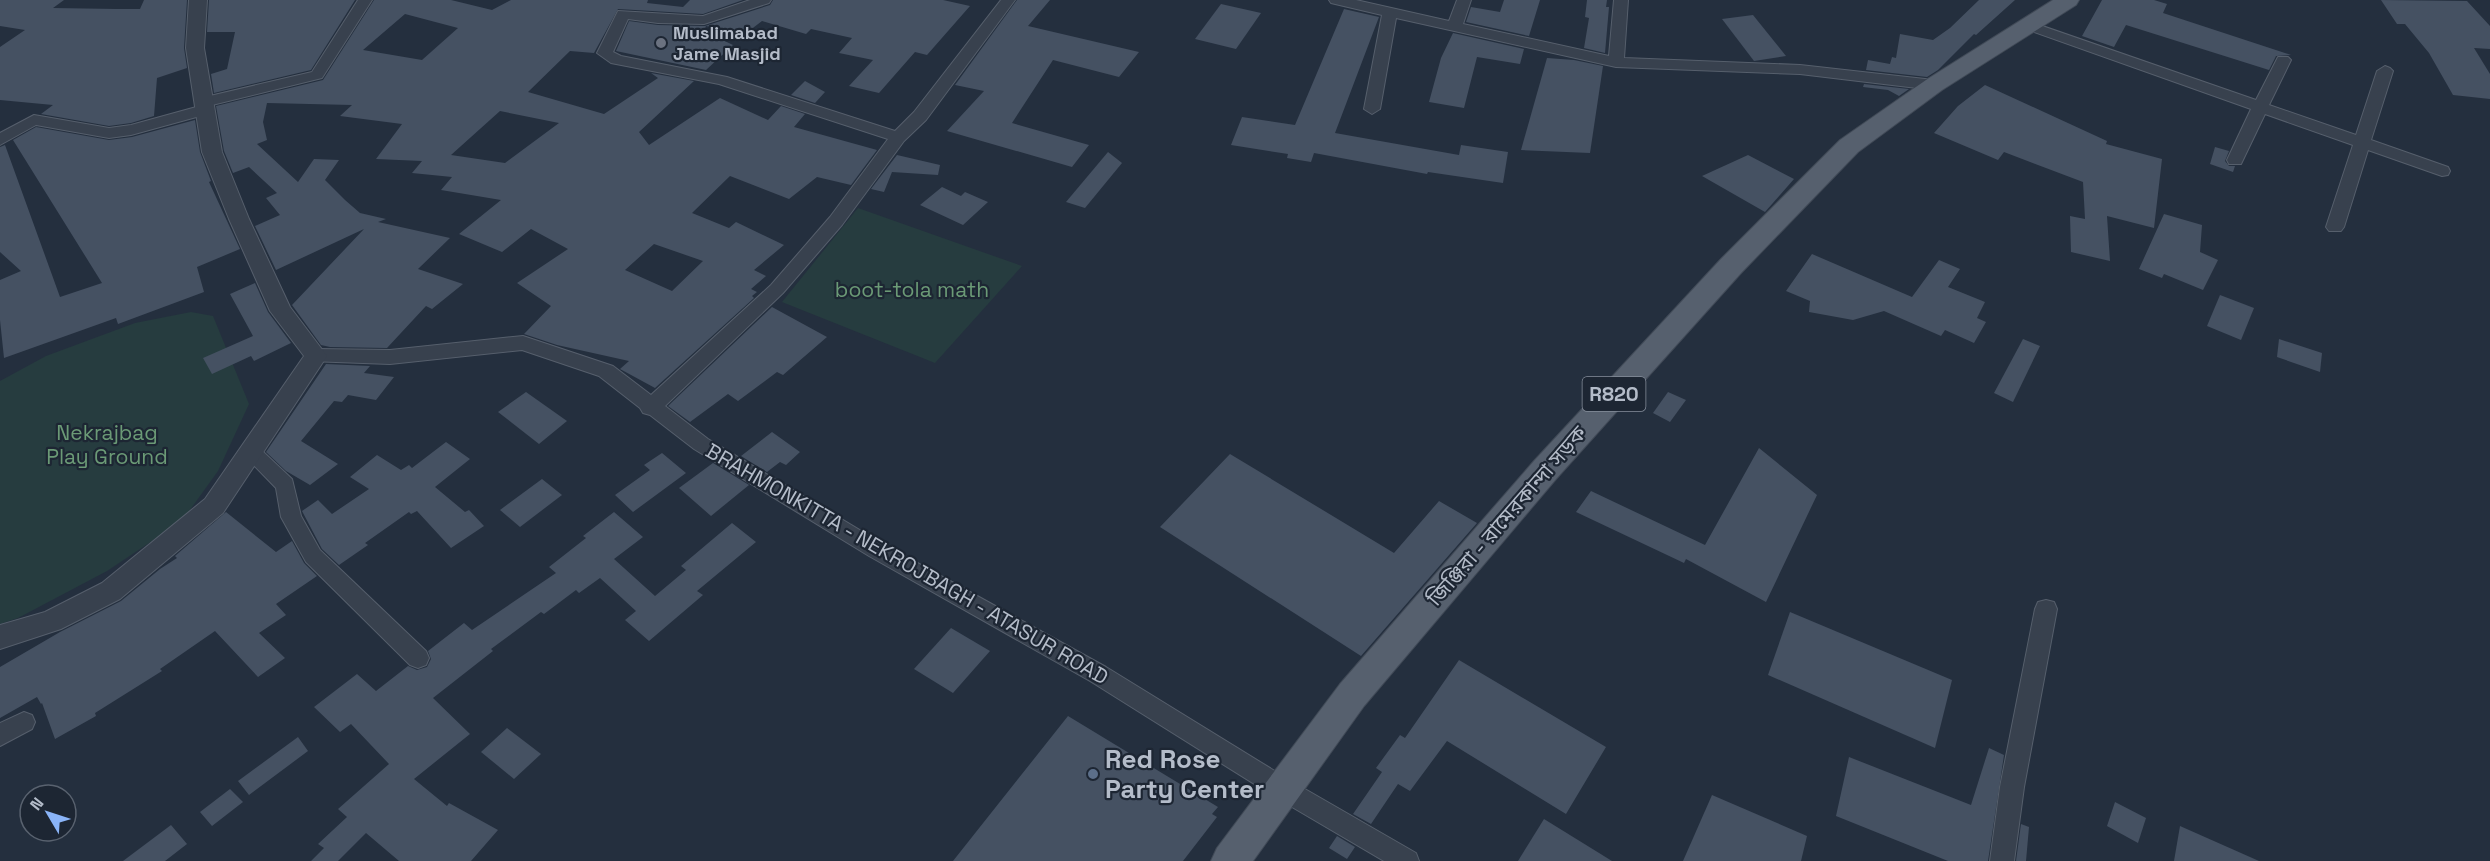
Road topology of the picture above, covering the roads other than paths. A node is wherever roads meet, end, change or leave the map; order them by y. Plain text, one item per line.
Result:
1 (198, 0) edge
2 (365, 0) edge
3 (764, 0) edge
4 (1008, 0) edge
5 (1336, 0) edge
6 (1369, 0) edge
7 (1464, 0) edge
8 (1621, 0) edge
9 (2068, 0) edge
10 (626, 7) edge
11 (1390, 13) junction
12 (1455, 25) junction
13 (2028, 25) junction
14 (2283, 60) dead end
15 (1616, 62) junction
16 (2385, 71) dead end
17 (1934, 85) junction
18 (204, 106) junction
19 (2261, 107) junction
20 (1372, 109) dead end
21 (898, 137) junction
22 (0, 140) edge
23 (2360, 142) junction
24 (2235, 160) dead end
25 (2442, 171) dead end
26 (2335, 227) dead end
27 (316, 356) junction
28 (650, 408) junction
29 (250, 451) junction
30 (2046, 609) dead end
31 (0, 638) edge
32 (418, 658) dead end
33 (24, 722) dead end
34 (0, 735) edge
35 (1283, 789) junction
36 (1230, 861) edge
37 (1407, 861) edge
38 (2002, 861) edge

1 - 18 street
2 - 18 street
3 - 10 street
4 - 21 street
5 - 11 street
6 - 11 street
7 - 12 street
8 - 15 street
9 - 13 main road, জিঞ্জিরা - রামেরকান্দা সড়ক / R820
10 - 21 street
11 - 12 street
11 - 20 street
12 - 15 street
13 - 17 main road, জিঞ্জিরা - রামেরকান্দা সড়ক / R820
13 - 19 street
14 - 19 street
15 - 17 street
16 - 23 street
17 - 35 main road, জিঞ্জিরা - রামেরকান্দা সড়ক / R820
18 - 22 street
18 - 27 street
19 - 23 street
19 - 24 street
21 - 28 street
23 - 25 street
23 - 26 street
27 - 28 street, BRAHMONKITTA - NEKROJBAGH - ATASUR ROAD
27 - 29 street
28 - 35 street, BRAHMONKITTA - NEKROJBAGH - ATASUR ROAD
29 - 31 street
29 - 32 street
30 - 38 street
33 - 34 street
35 - 36 main road, জিঞ্জিরা - রামেরকান্দা সড়ক / R820
35 - 37 street, BRAHMONKITTA - NEKROJBAGH - ATASUR ROAD

